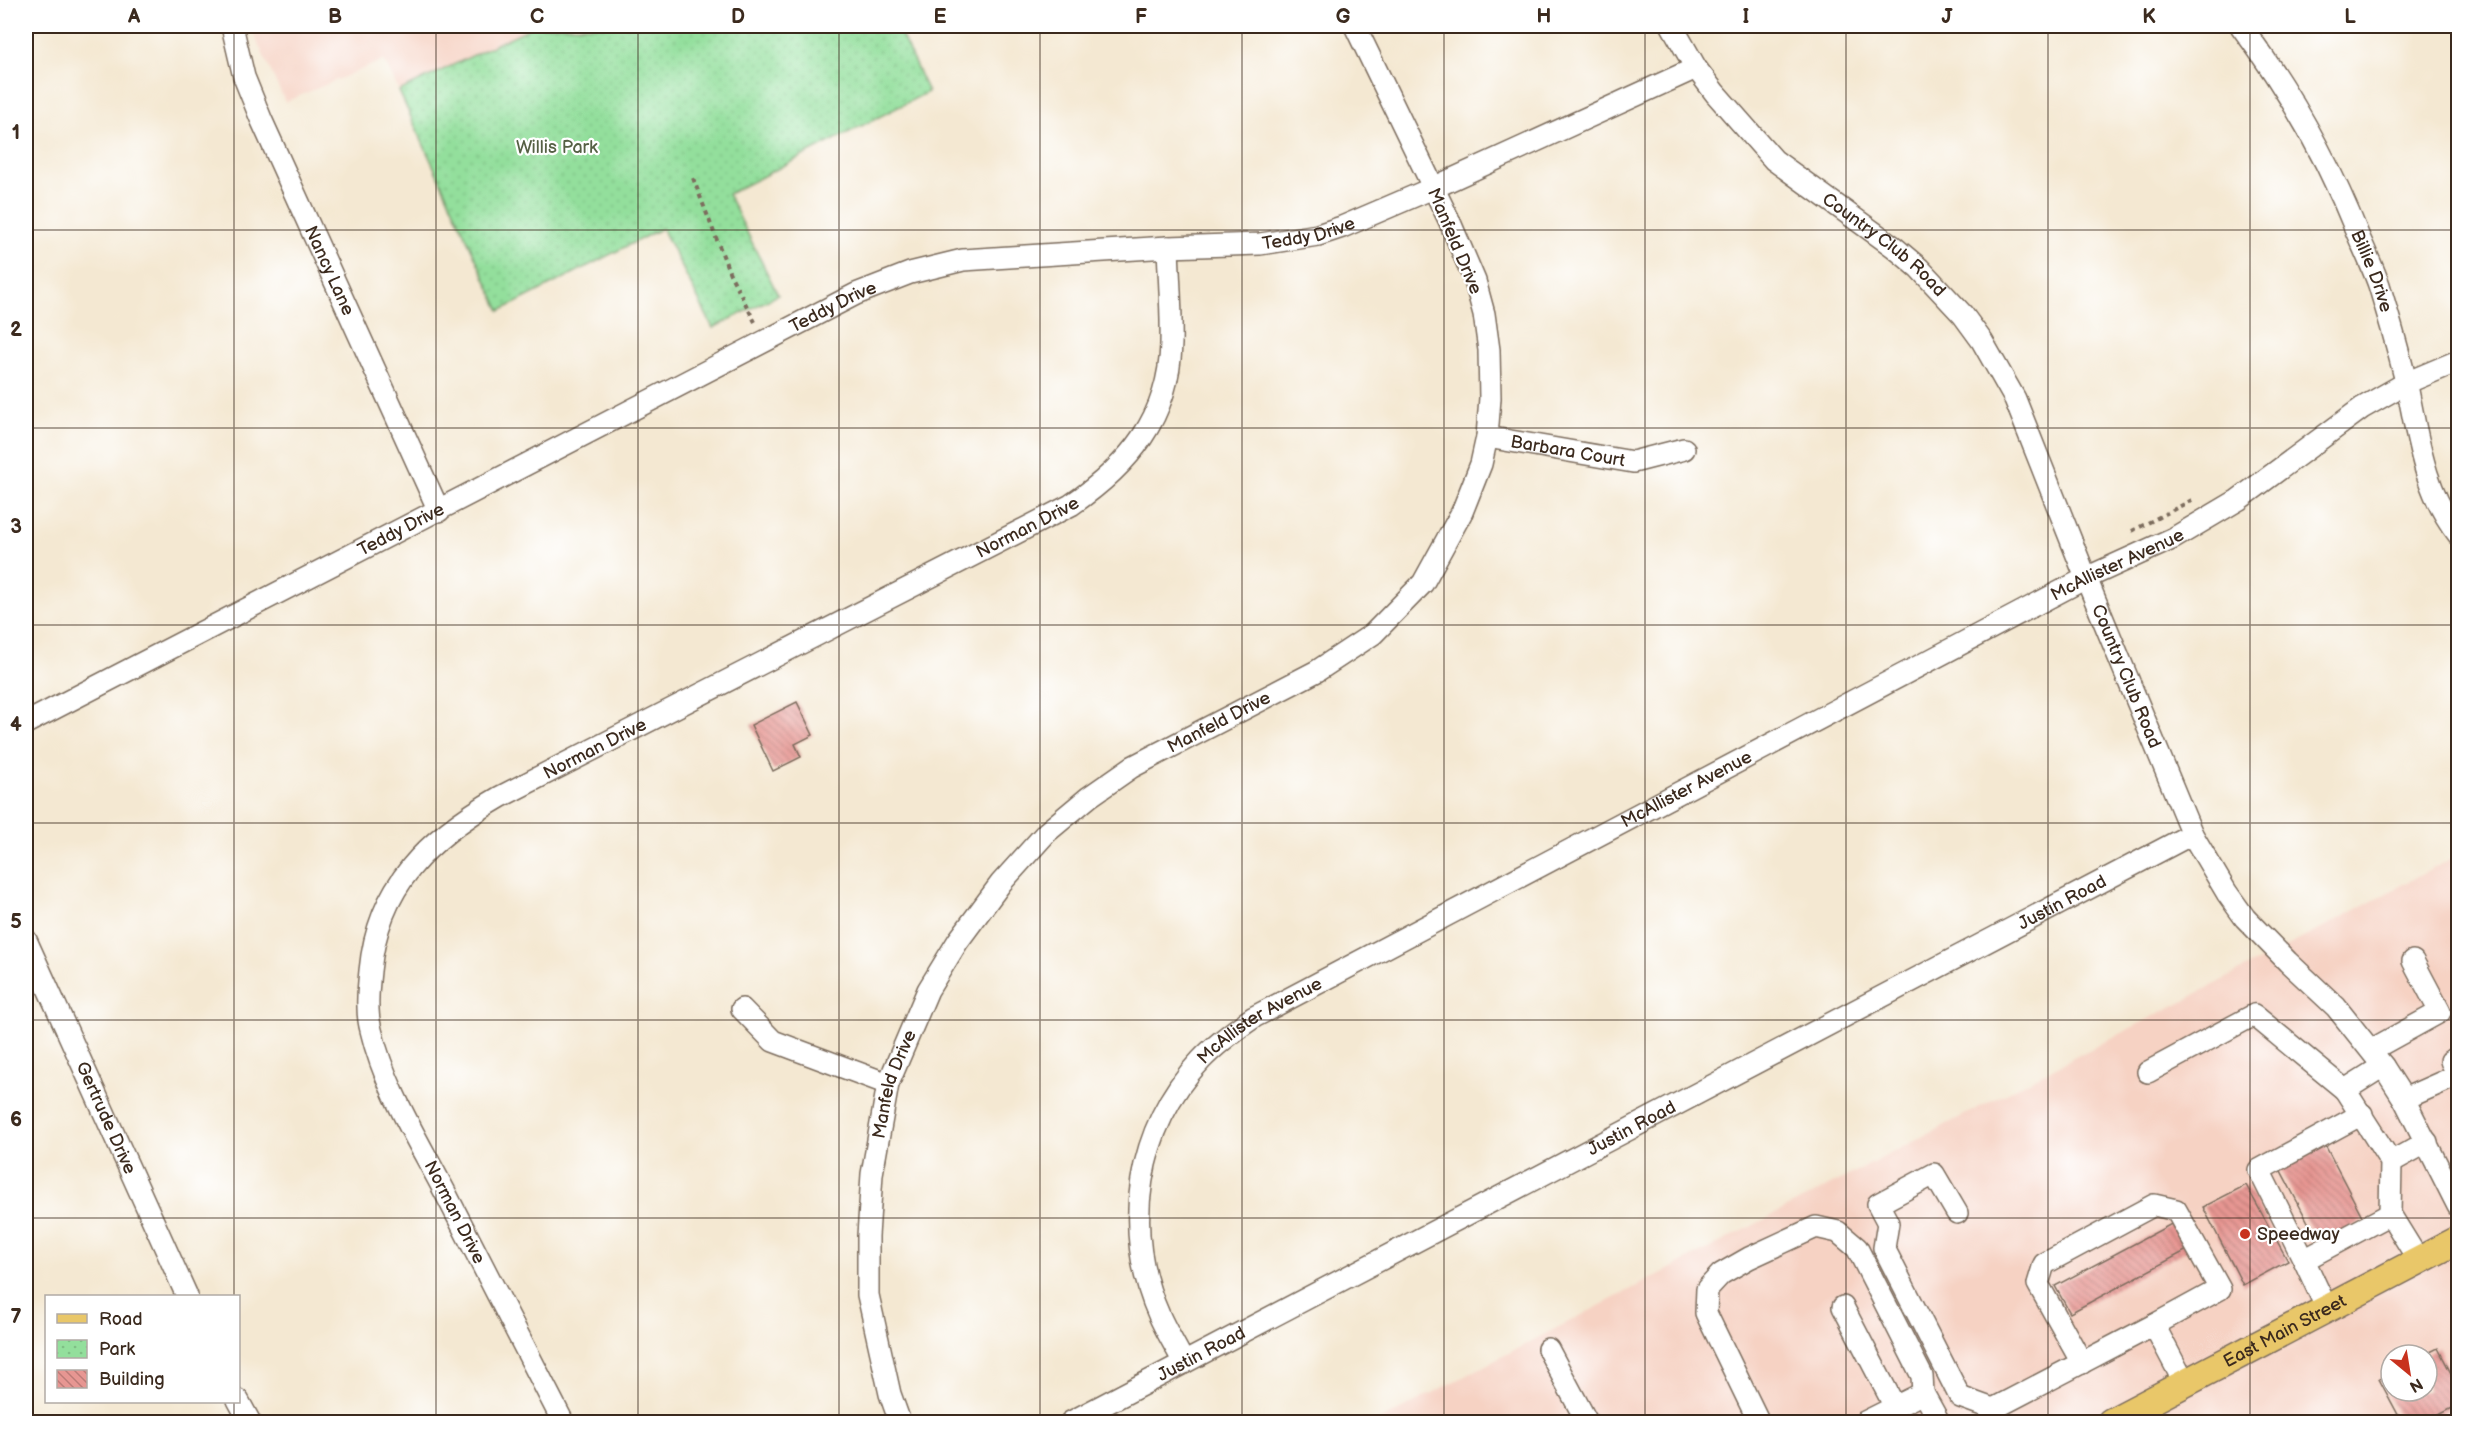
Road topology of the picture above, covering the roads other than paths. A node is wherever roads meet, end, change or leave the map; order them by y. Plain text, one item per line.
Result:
1 (232, 26) edge
2 (1355, 26) edge
3 (1672, 26) edge
4 (2241, 26) edge
5 (1696, 68) junction
6 (1433, 188) junction
7 (1168, 247) junction
8 (2458, 361) edge
9 (2406, 383) junction
10 (1487, 437) junction
11 (1684, 449) dead end
12 (439, 511) junction
13 (2458, 534) edge
14 (2086, 578) junction
15 (26, 723) edge
16 (2192, 834) junction
17 (26, 940) edge
18 (2413, 961) dead end
19 (741, 1009) dead end
20 (2458, 1057) edge
21 (2377, 1058) junction
22 (2148, 1072) dead end
23 (2458, 1075) edge
24 (888, 1084) junction
25 (2345, 1090) junction
26 (2404, 1099) junction
27 (2362, 1114) junction
28 (2427, 1142) junction
29 (2391, 1162) junction
30 (2458, 1206) edge
31 (1957, 1213) dead end
32 (2390, 1214) junction
33 (2458, 1240) edge
34 (2304, 1260) junction
35 (2419, 1261) junction
36 (187, 1295) edge
37 (1843, 1307) dead end
38 (2327, 1309) junction
39 (2154, 1325) junction
40 (1548, 1349) dead end
41 (1184, 1363) junction
42 (2082, 1364) junction
43 (2185, 1384) junction
44 (1923, 1393) junction
45 (240, 1403) edge
46 (1895, 1407) junction
47 (1996, 1416) edge
48 (250, 1422) edge
49 (563, 1422) edge
50 (900, 1422) edge
51 (1071, 1422) edge
52 (1587, 1422) edge
53 (1759, 1422) edge
54 (1865, 1422) edge
55 (1939, 1422) edge
56 (2111, 1422) edge

1 - 12 street, Nancy Lane
2 - 6 street, Manfeld Drive
3 - 5 street, Country Club Road
4 - 9 street, Billie Drive
5 - 6 street, Teddy Drive
5 - 14 street, Country Club Road
6 - 7 street, Teddy Drive
6 - 10 street, Manfeld Drive
7 - 12 street, Teddy Drive
7 - 49 street, Norman Drive
8 - 9 street, McAllister Avenue
9 - 13 street, Billie Drive
9 - 14 street, McAllister Avenue
10 - 11 street, Barbara Court
10 - 24 street, Manfeld Drive
12 - 15 street, Teddy Drive
14 - 16 street, Country Club Road
14 - 41 street, McAllister Avenue
16 - 21 street, Country Club Road
16 - 41 street, Justin Road
17 - 36 street, Gertrude Drive
18 - 21 street
19 - 24 street
20 - 23 street
21 - 25 street
21 - 26 street, Country Club Road
22 - 25 street
23 - 26 street
24 - 50 street, Manfeld Drive
25 - 27 street
26 - 28 street, Country Club Road
27 - 29 street
27 - 34 street
28 - 29 street
28 - 30 street, Country Club Road
29 - 32 street
31 - 47 street
32 - 34 street
32 - 35 street
33 - 35 main road, East Main Street
34 - 38 street
35 - 38 main road, East Main Street
37 - 46 street
38 - 43 main road, East Main Street
39 - 42 street
39 - 42 street
39 - 43 street
40 - 52 street
41 - 51 street, Justin Road
42 - 47 street
43 - 56 main road, East Main Street
44 - 46 street
44 - 53 street
44 - 55 street
45 - 48 street
46 - 54 street

